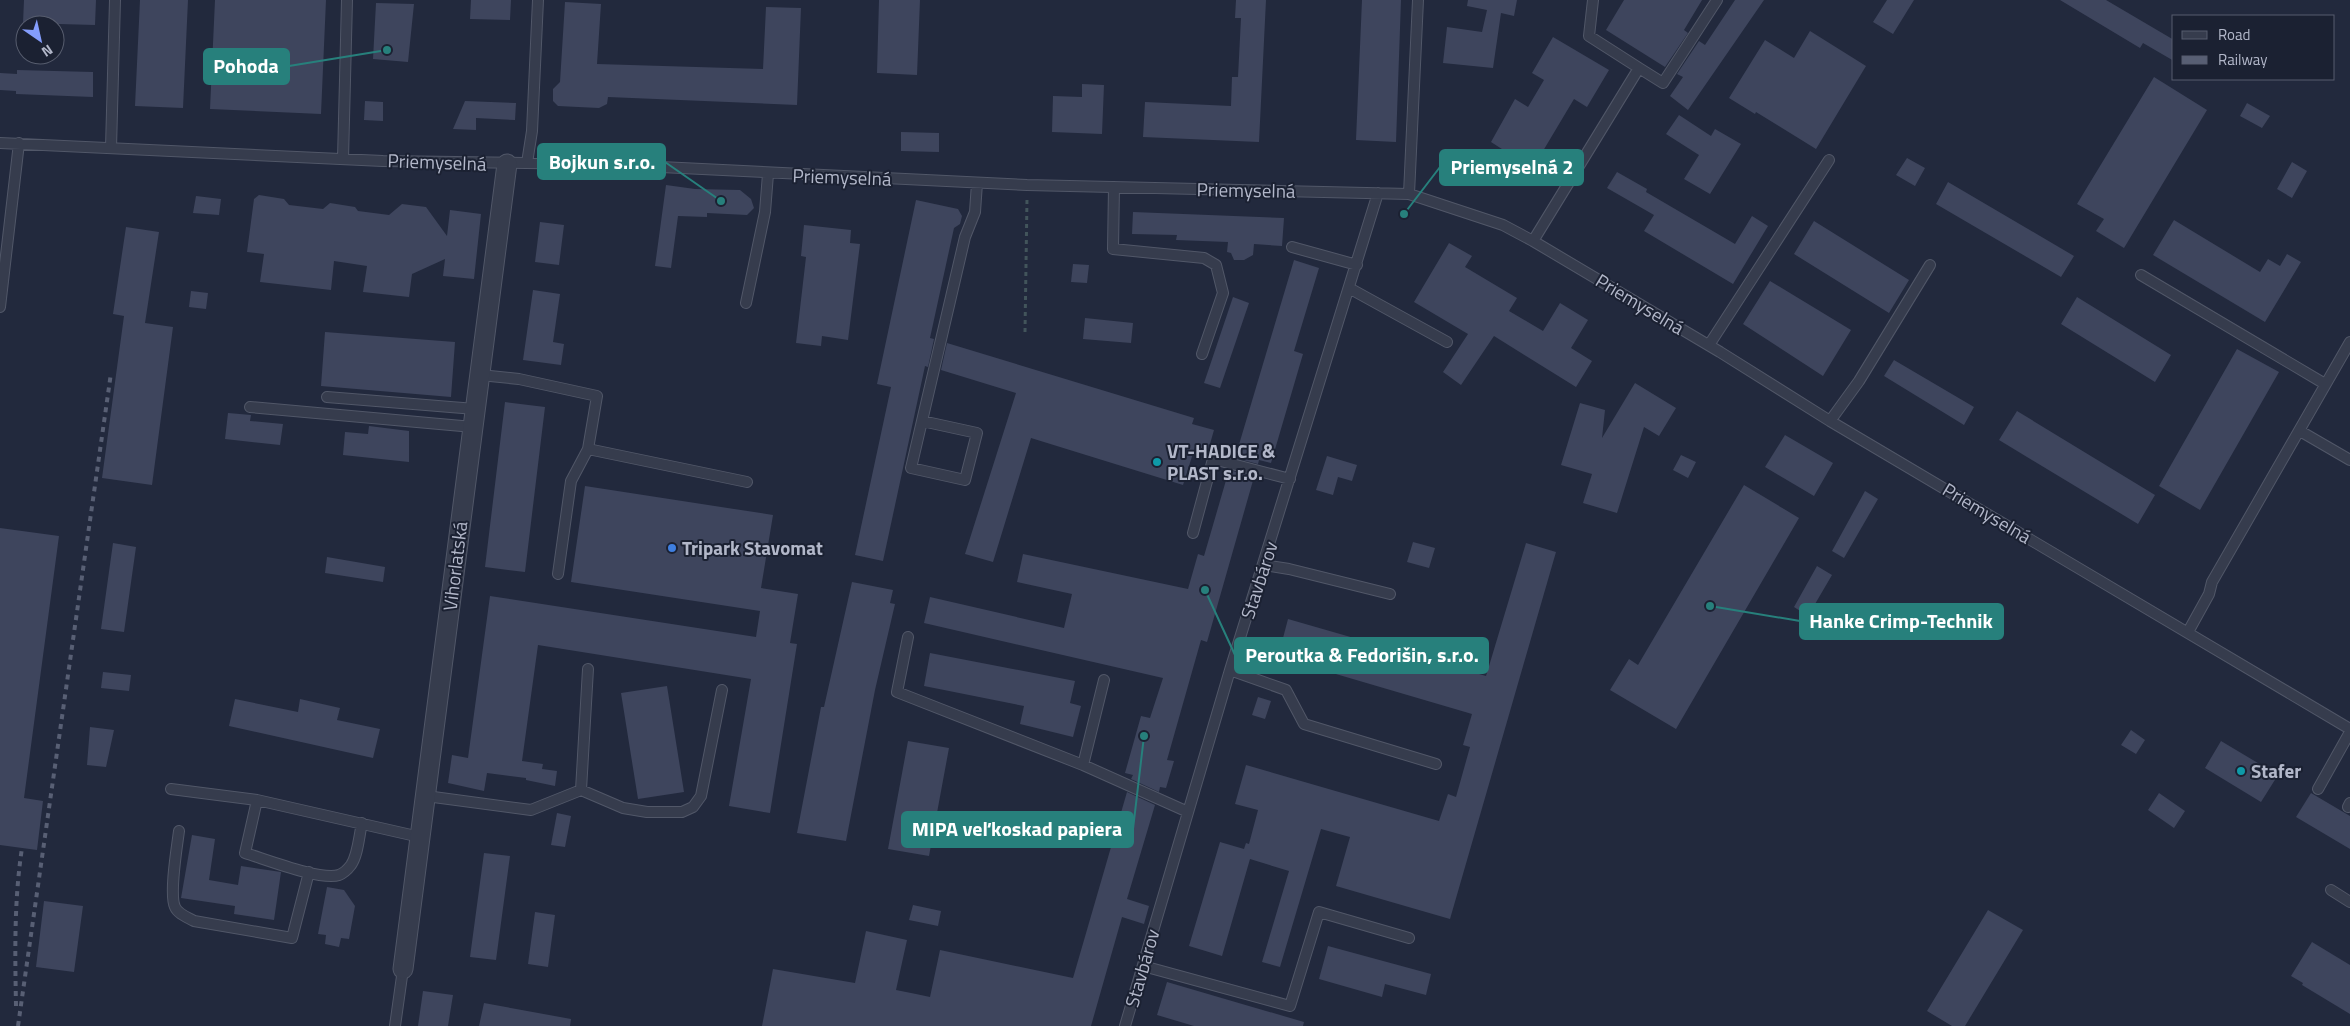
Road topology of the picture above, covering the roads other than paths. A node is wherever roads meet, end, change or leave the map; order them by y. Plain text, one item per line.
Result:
1 (115, 0) edge
2 (347, 0) edge
3 (538, 0) edge
4 (1418, 0) edge
5 (1593, 0) edge
6 (1717, 0) edge
7 (1639, 68) junction
8 (0, 142) edge
9 (19, 143) junction
10 (111, 148) junction
11 (344, 159) junction
12 (1828, 160) dead end
13 (527, 162) junction
14 (507, 164) junction
15 (768, 174) junction
16 (977, 183) junction
17 (1114, 187) junction
18 (1378, 193) junction
19 (1409, 194) junction
20 (1533, 241) junction
21 (1292, 247) dead end
22 (1357, 265) junction
23 (1930, 265) dead end
24 (2141, 275) dead end
25 (1349, 288) junction
26 (746, 303) dead end
27 (0, 307) edge
28 (1447, 342) dead end
29 (2350, 342) edge
30 (1709, 345) junction
31 (1202, 354) dead end
32 (480, 375) junction
33 (2325, 384) junction
34 (327, 397) dead end
35 (250, 407) dead end
36 (475, 409) junction
37 (1830, 421) junction
38 (922, 422) junction
39 (473, 427) junction
40 (2300, 431) junction
41 (588, 449) junction
42 (2350, 460) edge
43 (1290, 479) junction
44 (747, 482) dead end
45 (1193, 533) dead end
46 (1264, 565) junction
47 (558, 574) dead end
48 (1390, 594) dead end
49 (2188, 632) junction
50 (908, 637) dead end
51 (588, 669) dead end
52 (1230, 670) junction
53 (1104, 680) dead end
54 (722, 690) dead end
55 (2350, 731) edge
56 (1436, 764) dead end
57 (1082, 765) junction
58 (171, 788) dead end
59 (2318, 789) dead end
60 (582, 790) junction
61 (426, 796) junction
62 (257, 800) junction
63 (1188, 812) junction
64 (362, 823) junction
65 (179, 831) dead end
66 (420, 838) junction
67 (309, 872) junction
68 (2331, 890) dead end
69 (2350, 902) edge
70 (1409, 938) dead end
71 (1143, 966) junction
72 (403, 969) joint
73 (395, 1026) edge
74 (1125, 1026) edge

1 - 10 lane
2 - 11 lane
3 - 13 lane
4 - 19 lane
5 - 7 lane
6 - 7 lane
7 - 20 lane
8 - 9 lane, Priemyselná
9 - 10 lane, Priemyselná
9 - 27 lane
10 - 11 lane, Priemyselná
11 - 14 lane, Priemyselná
12 - 30 lane
13 - 14 lane, Priemyselná
13 - 15 lane, Priemyselná
14 - 32 street, Vihorlatská
15 - 16 lane, Priemyselná
15 - 26 lane
16 - 17 lane, Priemyselná
16 - 38 lane
17 - 18 lane, Priemyselná
17 - 31 lane
18 - 19 lane, Priemyselná
18 - 22 lane, Stavbárov
19 - 20 lane, Priemyselná
20 - 30 lane, Priemyselná
21 - 22 lane
22 - 25 lane, Stavbárov
23 - 37 lane
24 - 33 lane
25 - 28 lane
25 - 43 lane, Stavbárov
29 - 33 lane
30 - 37 lane, Priemyselná
32 - 36 street, Vihorlatská
32 - 41 lane
33 - 40 lane
34 - 36 lane
35 - 39 lane
36 - 39 street, Vihorlatská
37 - 49 lane, Priemyselná
38 - 38 lane
39 - 61 street, Vihorlatská
40 - 42 lane
40 - 49 lane
41 - 44 lane
41 - 47 lane
43 - 45 lane
43 - 46 lane, Stavbárov
46 - 48 lane
46 - 52 lane, Stavbárov
49 - 55 lane, Priemyselná
50 - 57 lane
51 - 60 lane
52 - 56 lane
52 - 63 lane, Stavbárov
53 - 57 lane
54 - 60 lane
55 - 59 lane
57 - 63 lane
58 - 62 lane
60 - 61 lane
61 - 66 street, Vihorlatská
62 - 64 lane
62 - 67 lane
63 - 71 lane, Stavbárov
64 - 66 lane
64 - 67 lane
65 - 67 lane
66 - 72 street, Vihorlatská
68 - 69 lane
70 - 71 lane
71 - 74 lane, Stavbárov
72 - 73 lane

